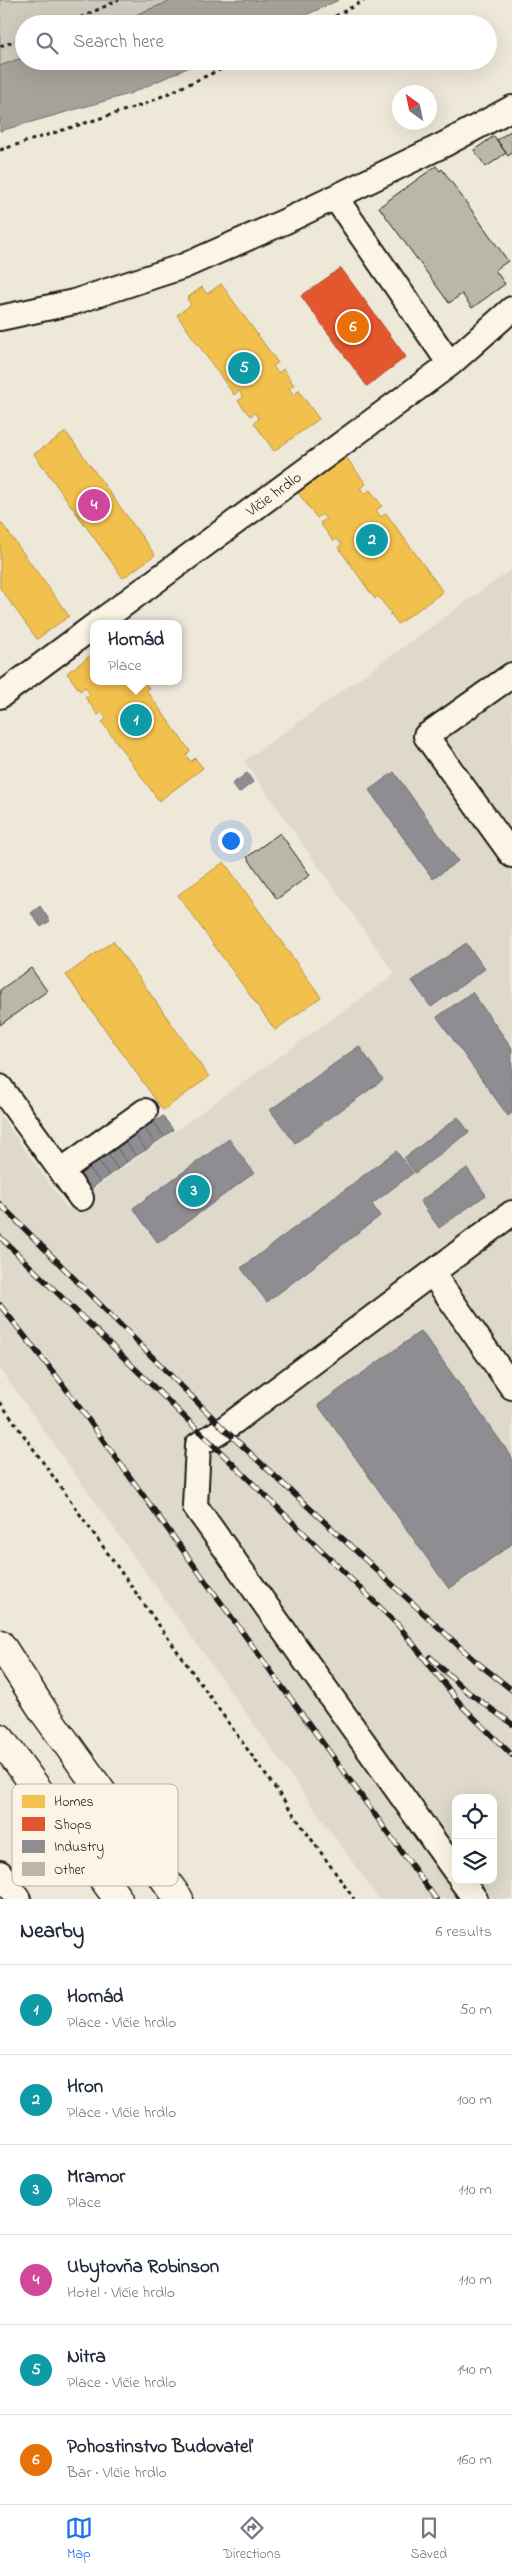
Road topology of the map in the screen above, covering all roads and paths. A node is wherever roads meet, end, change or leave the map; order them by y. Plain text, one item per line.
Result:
1 (119, 0) edge
2 (365, 0) edge
3 (86, 15) edge
4 (337, 15) edge
5 (15, 41) edge
6 (0, 46) edge
7 (219, 70) edge
8 (512, 108) edge
9 (0, 150) edge
10 (335, 197) junction
11 (512, 309) edge
12 (0, 318) edge
13 (450, 364) junction
14 (102, 620) edge
15 (90, 629) edge
16 (512, 674) edge
17 (0, 696) edge
18 (512, 855) edge
19 (0, 1088) edge
20 (145, 1111) dead end
21 (61, 1171) junction
22 (81, 1198) dead end
23 (512, 1213) edge
24 (432, 1273) junction
25 (512, 1386) edge
26 (0, 1402) edge
27 (0, 1644) edge
28 (0, 1738) edge
29 (34, 1784) edge
30 (96, 1784) edge
31 (452, 1866) edge
32 (0, 1873) edge
33 (465, 1884) edge
34 (108, 1886) edge
35 (170, 1886) edge
36 (18, 1899) edge
37 (118, 1899) edge
38 (179, 1899) edge
39 (354, 1899) edge
40 (475, 1899) edge

1 - 3 path
2 - 4 path
5 - 6 path
7 - 9 path
8 - 10 street
10 - 12 street
10 - 13 street
11 - 13 street, Vlčie hrdlo
13 - 14 street, Vlčie hrdlo
15 - 17 street
16 - 18 street
19 - 21 street
20 - 21 street
21 - 22 street
23 - 24 street
24 - 25 street
24 - 31 street
26 - 39 path
27 - 30 highway
28 - 29 highway
32 - 36 street
33 - 40 street
34 - 37 highway
35 - 38 highway

